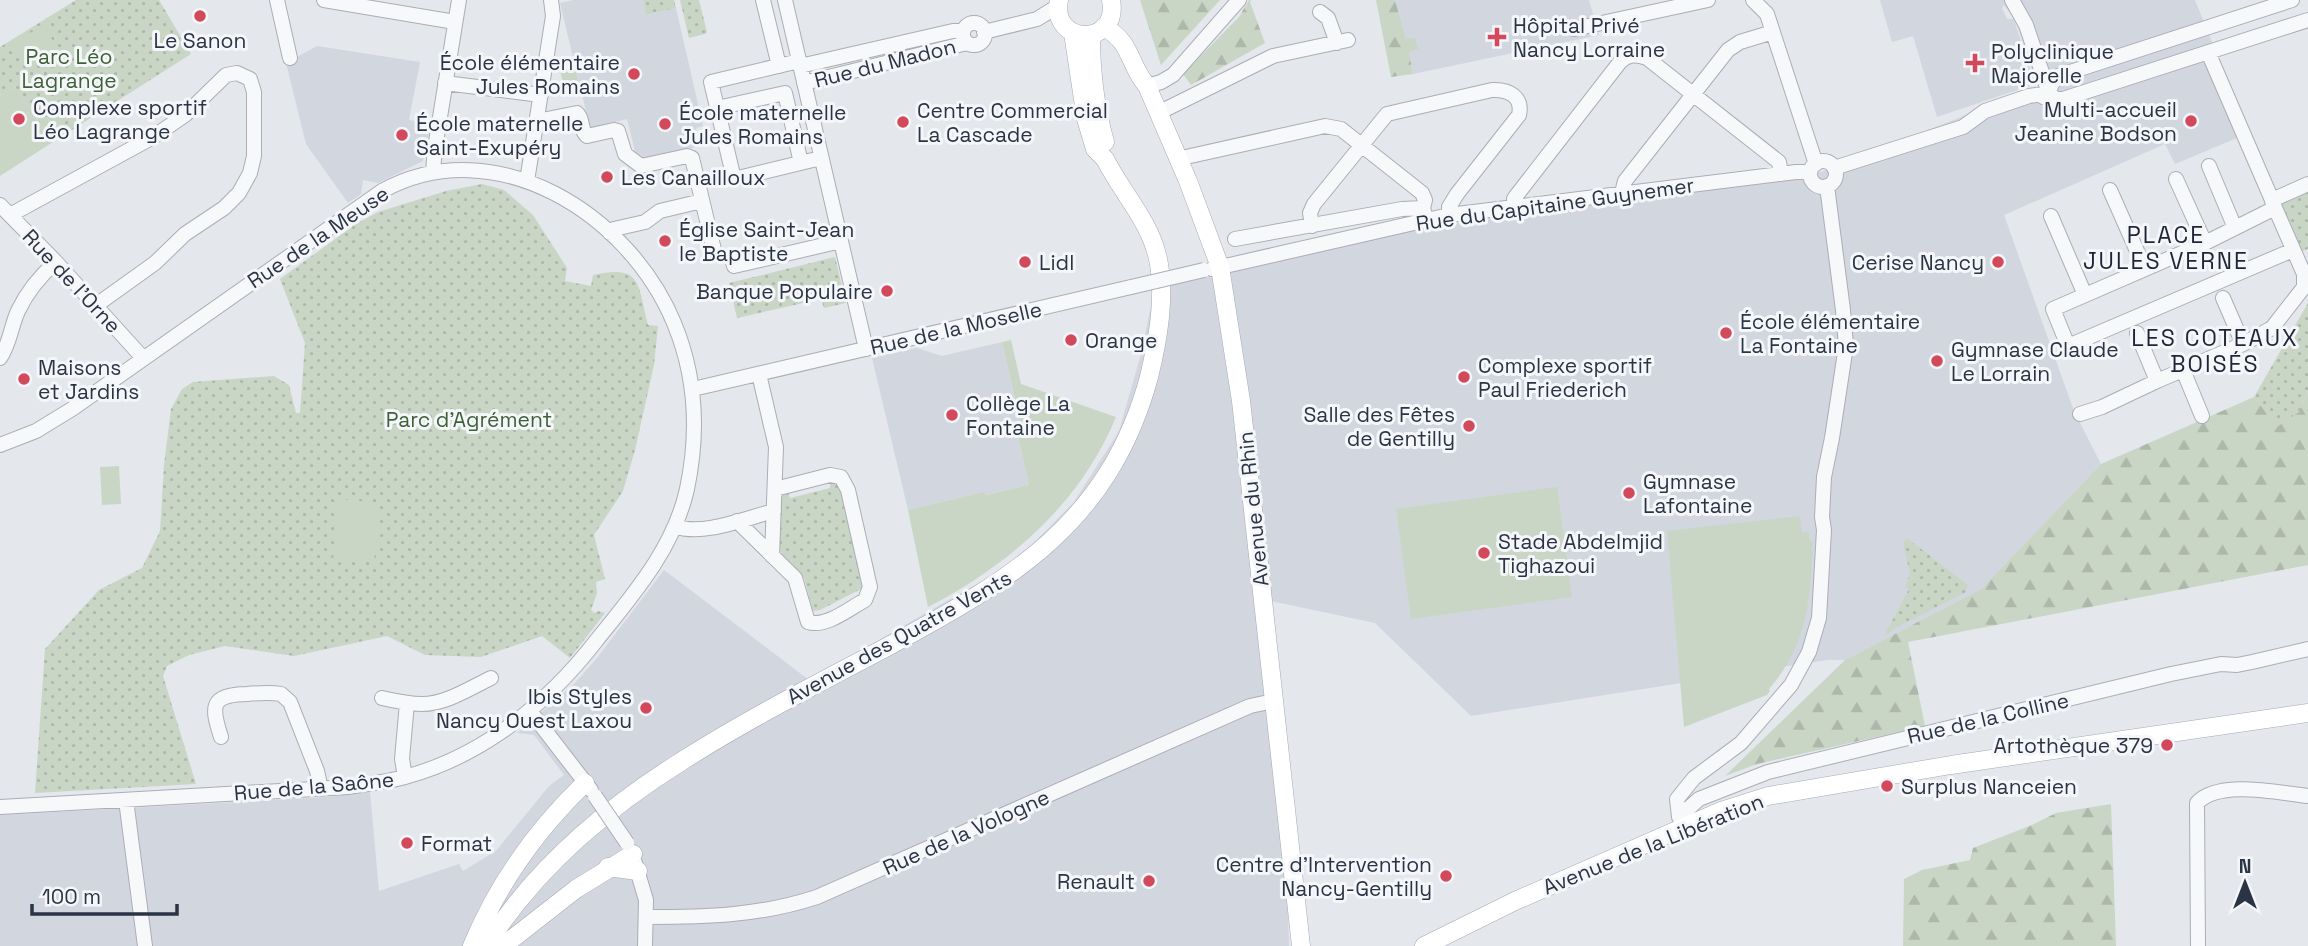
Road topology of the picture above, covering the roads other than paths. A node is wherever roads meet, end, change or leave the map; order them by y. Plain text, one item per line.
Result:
1 (277, 0) edge
2 (324, 0) edge
3 (459, 0) edge
4 (551, 0) edge
5 (764, 0) edge
6 (785, 0) edge
7 (1239, 0) edge
8 (1708, 0) edge
9 (1753, 0) edge
10 (2012, 0) edge
11 (2292, 0) edge
12 (388, 5) edge
13 (1320, 12) dead end
14 (1084, 18) edge
15 (2308, 20) edge
16 (455, 22) junction
17 (1574, 29) dead end
18 (1773, 32) junction
19 (965, 37) junction
20 (2208, 52) junction
21 (290, 58) dead end
22 (799, 64) junction
23 (779, 66) junction
24 (445, 83) junction
25 (804, 83) junction
26 (1146, 86) junction
27 (2049, 93) junction
28 (1693, 94) junction
29 (541, 95) junction
30 (717, 108) junction
31 (1158, 113) junction
32 (537, 121) junction
33 (1361, 145) junction
34 (821, 158) junction
35 (1177, 159) junction
36 (801, 163) junction
37 (2209, 166) dead end
38 (1813, 168) junction
39 (1834, 168) junction
40 (433, 171) junction
41 (1781, 174) junction
42 (2176, 179) dead end
43 (527, 181) junction
44 (2308, 184) edge
45 (1828, 186) junction
46 (2110, 190) dead end
47 (1622, 193) junction
48 (702, 201) junction
49 (2274, 204) junction
50 (1514, 206) junction
51 (5, 210) edge
52 (1424, 214) junction
53 (1449, 215) junction
54 (2051, 216) dead end
55 (1312, 226) junction
56 (2235, 228) junction
57 (610, 233) junction
58 (1234, 239) dead end
59 (841, 241) junction
60 (2205, 243) junction
61 (2293, 250) junction
62 (715, 254) dead end
63 (733, 258) dead end
64 (56, 261) junction
65 (1212, 269) junction
66 (2145, 269) junction
67 (2085, 295) junction
68 (2223, 298) dead end
69 (95, 306) junction
70 (2137, 334) dead end
71 (2243, 344) junction
72 (866, 349) junction
73 (0, 358) edge
74 (143, 358) junction
75 (2183, 370) junction
76 (760, 374) junction
77 (2157, 381) junction
78 (693, 389) junction
79 (2080, 414) dead end
80 (2202, 416) dead end
81 (0, 445) edge
82 (775, 489) junction
83 (774, 511) junction
84 (737, 521) junction
85 (675, 526) junction
86 (772, 556) junction
87 (2308, 649) edge
88 (491, 678) dead end
89 (382, 698) dead end
90 (1275, 701) junction
91 (407, 703) junction
92 (530, 711) junction
93 (2308, 712) edge
94 (221, 737) dead end
95 (405, 777) junction
96 (321, 789) junction
97 (590, 790) junction
98 (2308, 796) edge
99 (126, 800) junction
100 (0, 807) edge
101 (1686, 816) junction
102 (632, 856) junction
103 (646, 917) junction
104 (145, 946) edge
105 (472, 946) edge
106 (486, 946) edge
107 (503, 946) edge
108 (645, 946) edge
109 (1301, 946) edge
110 (1424, 946) edge
111 (2198, 946) edge

1 - 21 street
2 - 12 street
3 - 16 street
4 - 29 street
5 - 23 street
6 - 22 street
7 - 26 street
8 - 17 street
9 - 18 street
10 - 27 street
11 - 27 street
12 - 16 street
13 - 31 street
14 - 19 street, Rue du Madon
14 - 26 main road, Avenue du Rhin
14 - 106 main road, Avenue des Quatre Vents
15 - 20 street
16 - 24 street
18 - 28 street
18 - 38 street
19 - 22 street, Rue du Madon
19 - 25 street, Rue du Madon
20 - 27 street
20 - 49 street
22 - 23 street, Rue du Madon
22 - 25 street
23 - 30 street, Rue du Madon
24 - 29 street
24 - 40 street
25 - 34 street
26 - 31 main road, Avenue du Rhin
27 - 39 street
28 - 41 street
28 - 47 street
28 - 50 street
29 - 32 street
30 - 36 street
30 - 36 street
31 - 35 main road, Avenue du Rhin
32 - 43 street
32 - 48 street
33 - 35 street
33 - 52 street
33 - 53 street
33 - 55 street
34 - 36 street
34 - 59 street
35 - 65 main road, Avenue du Rhin
37 - 56 street
38 - 39 street
38 - 41 street, Rue du Capitaine Guynemer
38 - 45 street
39 - 45 street
40 - 43 street, Rue de la Meuse
40 - 74 street, Rue de la Meuse
41 - 47 street, Rue du Capitaine Guynemer
42 - 60 street
43 - 57 street, Rue de la Meuse
44 - 49 street
45 - 101 street
46 - 66 street
47 - 50 street, Rue du Capitaine Guynemer
48 - 57 street
48 - 62 street
49 - 56 street
49 - 61 street
50 - 53 street, Rue du Capitaine Guynemer
51 - 64 street, Rue de l'Orne
51 - 69 street
52 - 53 street, Rue du Capitaine Guynemer
52 - 55 street
52 - 65 street, Rue du Capitaine Guynemer
54 - 67 street
55 - 58 street
56 - 60 street
57 - 78 street, Rue de la Meuse
59 - 63 street
59 - 72 street
60 - 66 street
61 - 67 street
61 - 71 street
64 - 69 street, Rue de l'Orne
64 - 73 street
65 - 72 street, Rue de la Moselle, bridge
65 - 90 main road, Avenue du Rhin
66 - 67 street
68 - 71 street
69 - 74 street, Rue de l'Orne
70 - 77 street
71 - 75 street
72 - 76 street, Rue de la Moselle
74 - 81 street, Rue de la Meuse
75 - 77 street
75 - 80 street
76 - 78 street, Rue de la Moselle
76 - 82 street
77 - 79 street
78 - 85 street, Rue de la Saône
82 - 83 street
82 - 86 street
83 - 84 street
83 - 86 street
84 - 85 street
84 - 86 street
85 - 92 street, Rue de la Saône
87 - 101 street, Rue de la Colline
88 - 91 street
89 - 91 street
90 - 103 street, Rue de la Vologne
90 - 109 main road, Avenue du Rhin
91 - 95 street
92 - 95 street, Rue de la Saône
92 - 97 street
93 - 101 main road, Avenue de la Libération
94 - 96 street
95 - 96 street, Rue de la Saône
96 - 99 street, Rue de la Saône
97 - 102 street, bridge
97 - 105 main road
98 - 111 street
99 - 100 street, Rue de la Saône
99 - 104 street
101 - 110 main road, Avenue de la Libération
102 - 103 street
102 - 107 main road
103 - 108 street

